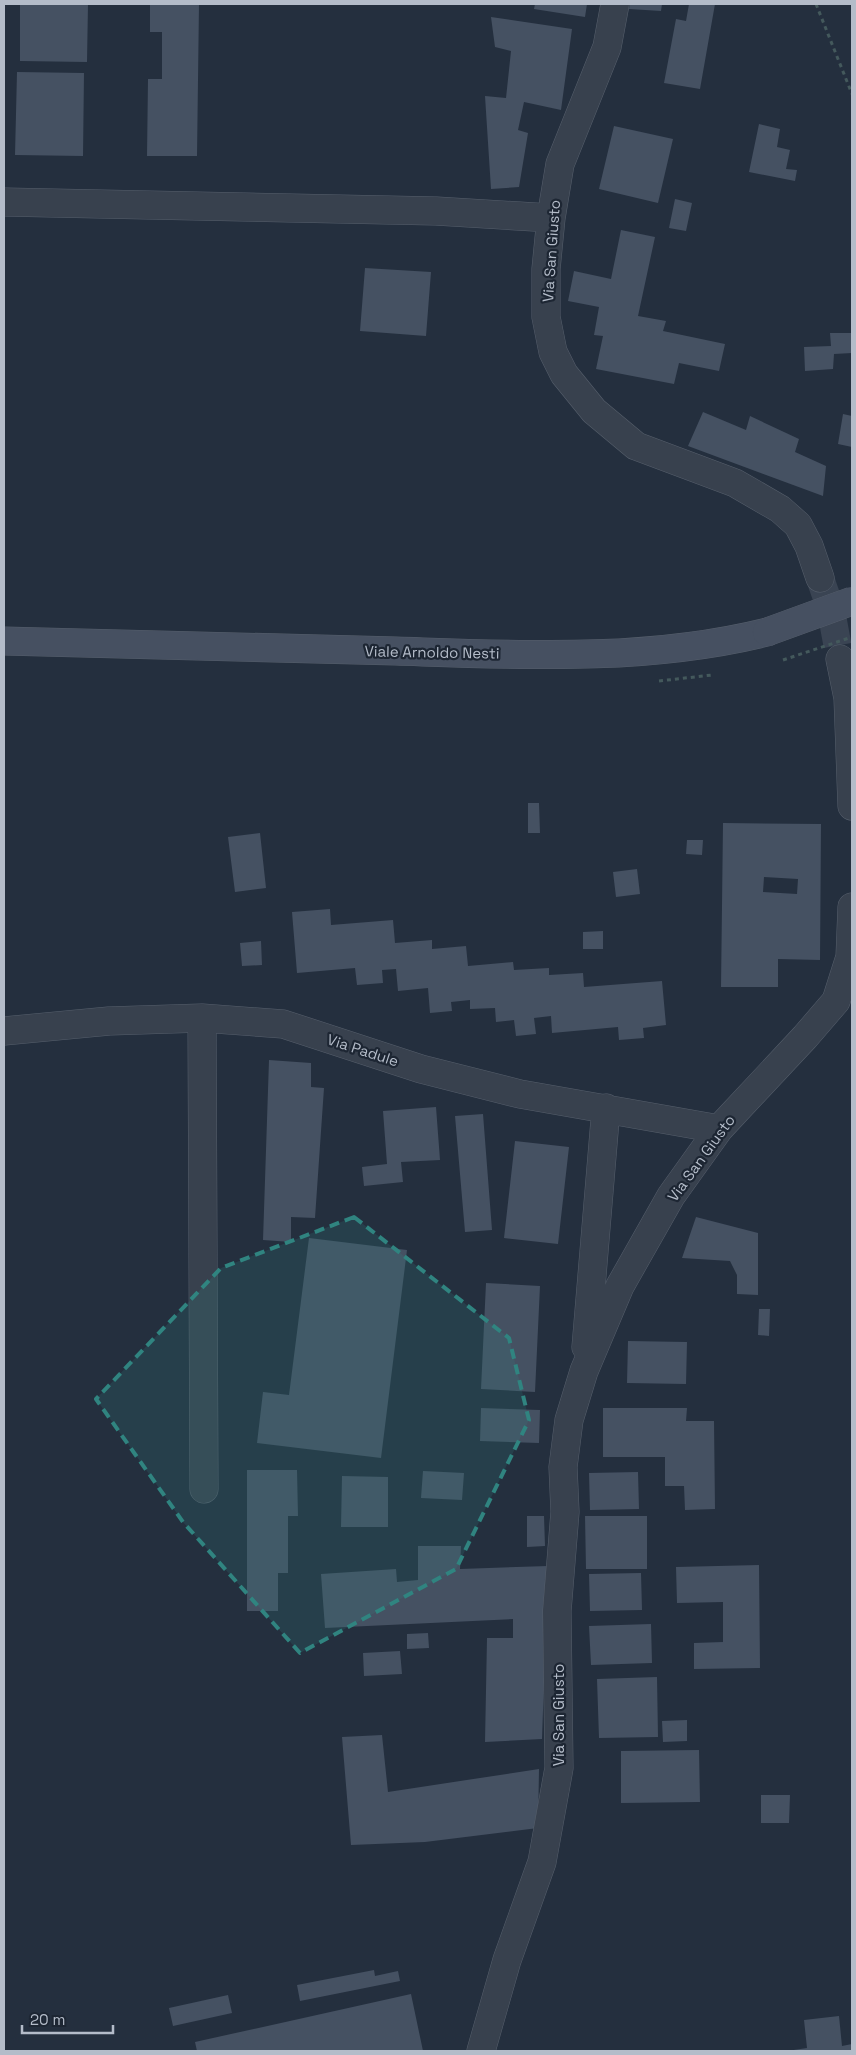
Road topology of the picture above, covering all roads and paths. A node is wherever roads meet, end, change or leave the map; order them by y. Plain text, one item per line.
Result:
1 (615, 4) edge
2 (816, 4) edge
3 (852, 94) edge
4 (4, 202) edge
5 (551, 218) junction
6 (820, 578) tunnel mouth
7 (852, 602) edge
8 (4, 641) edge
9 (846, 648) edge
10 (783, 660) dead end
11 (852, 806) edge
12 (852, 907) edge
13 (202, 1018) junction
14 (4, 1031) edge
15 (606, 1108) junction
16 (719, 1128) junction
17 (584, 1371) junction
18 (204, 1489) dead end
19 (481, 2051) edge

1 - 5 street, Via San Giusto
2 - 3 path
4 - 5 street
5 - 6 street, Via San Giusto
7 - 8 street, Viale Arnoldo Nesti, bridge
9 - 10 path, bridge
9 - 11 street
12 - 16 street, Via San Giusto
13 - 14 street, Via Padule
13 - 15 street, Via Padule
13 - 18 street
15 - 16 street, Via Padule
15 - 17 street, Via San Giusto
16 - 17 street, Via San Giusto
17 - 19 street, Via San Giusto

